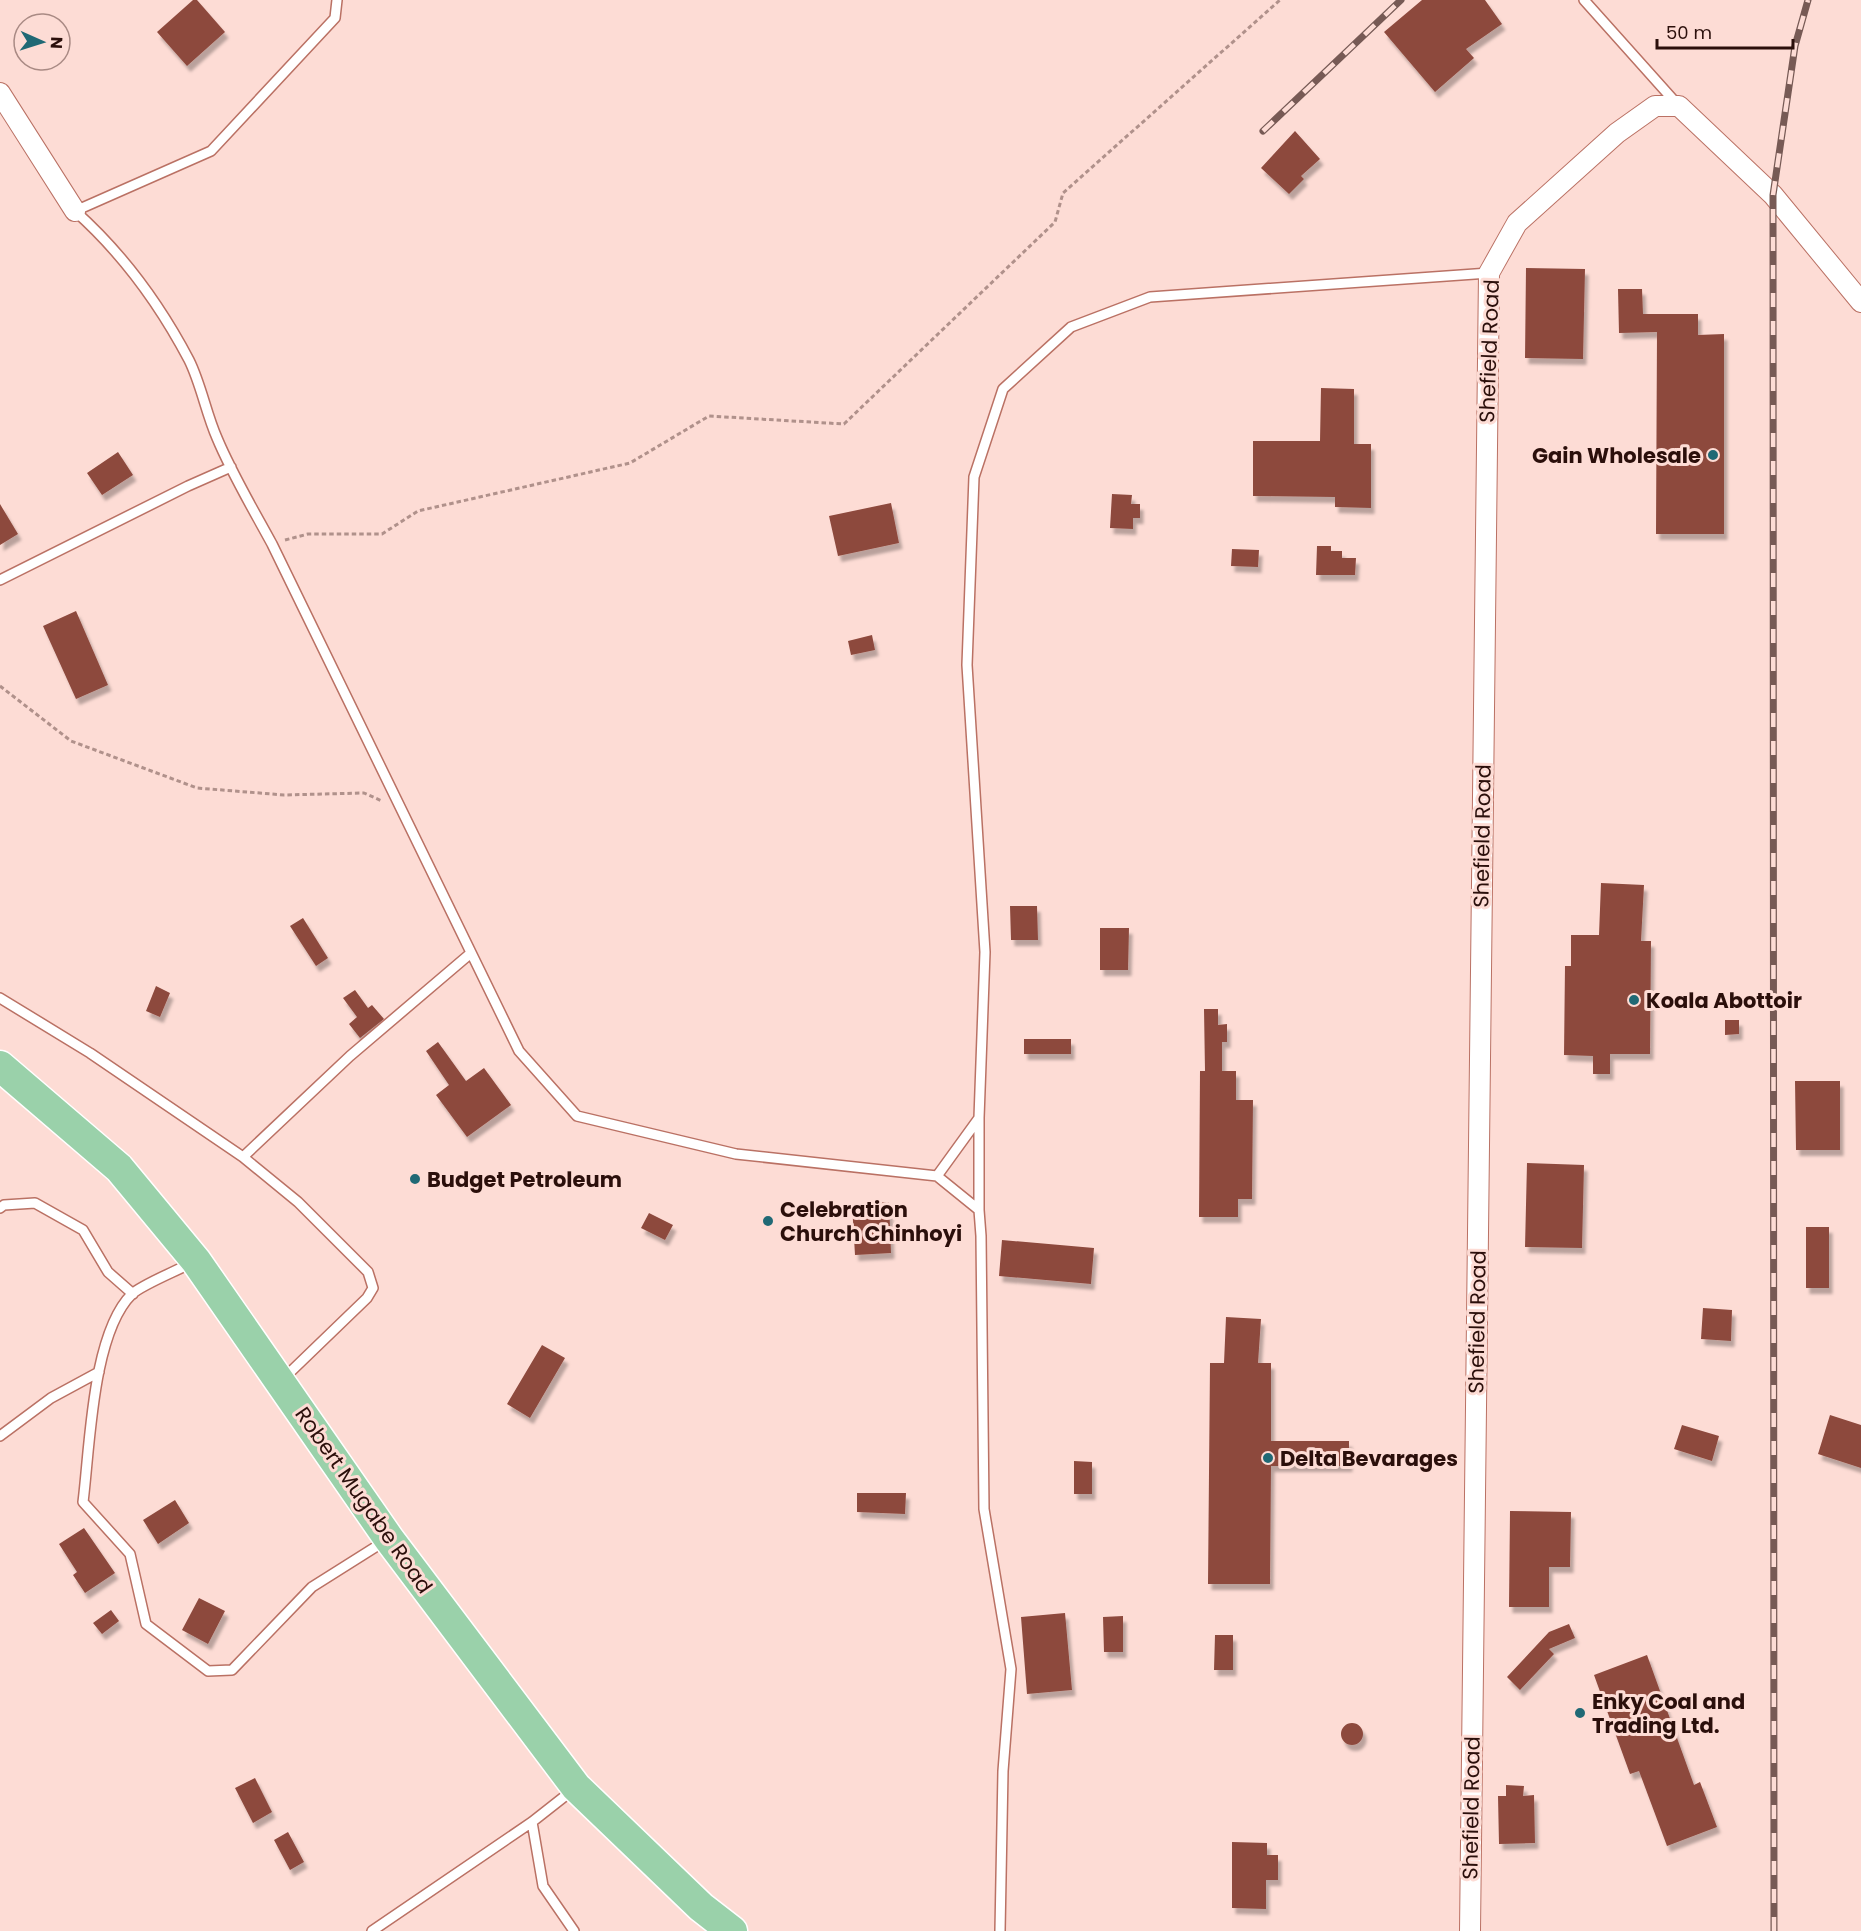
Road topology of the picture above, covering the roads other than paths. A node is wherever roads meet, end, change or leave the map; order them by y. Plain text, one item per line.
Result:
1 (337, 0) edge
2 (1584, 0) edge
3 (0, 93) edge
4 (1679, 105) junction
5 (75, 211) junction
6 (1489, 273) junction
7 (1861, 302) edge
8 (231, 467) junction
9 (0, 580) edge
10 (471, 953) junction
11 (0, 998) edge
12 (0, 1066) edge
13 (978, 1118) junction
14 (243, 1157) junction
15 (937, 1176) junction
16 (0, 1208) edge
17 (979, 1210) junction
18 (195, 1261) junction
19 (133, 1294) junction
20 (99, 1372) junction
21 (280, 1381) junction
22 (0, 1436) edge
23 (389, 1539) junction
24 (576, 1787) junction
25 (532, 1822) junction
26 (372, 1931) edge
27 (574, 1931) edge
28 (732, 1931) edge
29 (1000, 1931) edge
30 (1470, 1931) edge

1 - 5 lane
2 - 4 lane
3 - 5 street
4 - 6 street, Shefield Road
4 - 7 street
5 - 8 lane
6 - 13 lane
6 - 30 street, Shefield Road
8 - 9 lane
8 - 10 lane
10 - 14 lane
10 - 15 lane
11 - 14 lane
12 - 18 main road, Robert Mugabe Road
13 - 15 lane
13 - 17 lane
14 - 21 lane
15 - 17 lane
16 - 19 lane
17 - 29 lane
18 - 19 lane
18 - 21 main road, Robert Mugabe Road
19 - 20 lane
20 - 22 lane
20 - 23 lane
21 - 23 main road, Robert Mugabe Road
23 - 24 main road, Robert Mugabe Road
24 - 25 lane
24 - 28 main road, Robert Mugabe Road
25 - 26 lane
25 - 27 lane

